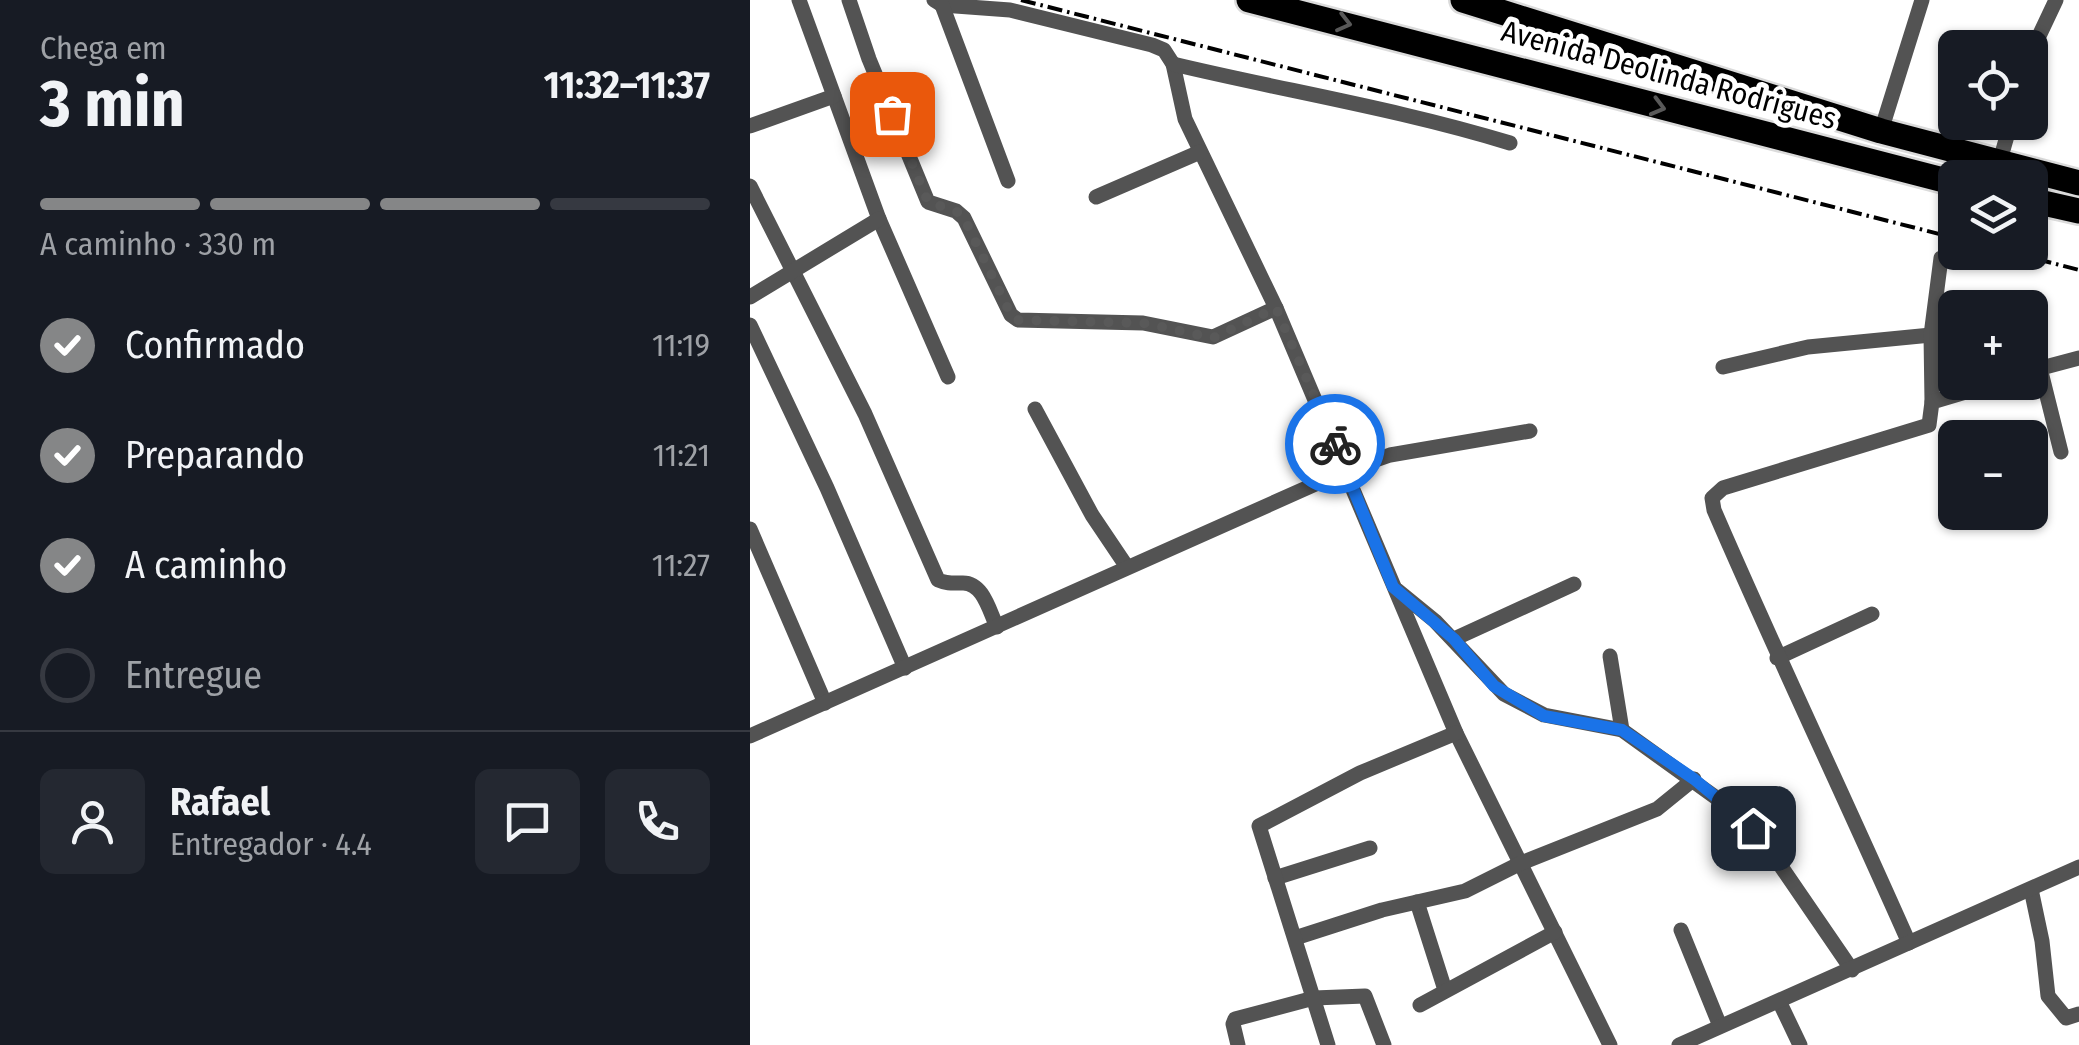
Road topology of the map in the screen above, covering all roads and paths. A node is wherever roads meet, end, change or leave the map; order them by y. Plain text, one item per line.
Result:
1 (799, 0) edge
2 (849, 0) edge
3 (1250, 0) edge
4 (1463, 0) edge
5 (1922, 0) edge
6 (2056, 0) edge
7 (938, 2) edge
8 (2042, 30) edge
9 (1174, 64) junction
10 (834, 96) junction
11 (750, 126) edge
12 (1881, 131) junction
13 (1510, 143) dead end
14 (1200, 152) junction
15 (1985, 160) edge
16 (2048, 176) edge
17 (1938, 178) edge
18 (1008, 181) dead end
19 (2079, 183) edge
20 (750, 186) edge
21 (1096, 196) dead end
22 (2048, 204) edge
23 (2079, 211) edge
24 (879, 219) junction
25 (1939, 270) edge
26 (792, 272) junction
27 (750, 297) edge
28 (1276, 308) junction
29 (750, 326) edge
30 (1931, 335) junction
31 (2079, 358) edge
32 (2048, 366) edge
33 (1723, 367) dead end
34 (948, 377) dead end
35 (1939, 400) edge
36 (2045, 400) edge
37 (1932, 402) junction
38 (1035, 409) dead end
39 (1530, 430) dead end
40 (2061, 452) dead end
41 (1346, 470) junction
42 (750, 530) edge
43 (1126, 568) junction
44 (1574, 584) dead end
45 (1393, 587) junction
46 (1872, 614) dead end
47 (996, 626) junction
48 (1454, 639) junction
49 (1610, 656) dead end
50 (1777, 658) junction
51 (904, 668) junction
52 (825, 703) junction
53 (1622, 730) junction
54 (1456, 733) junction
55 (750, 736) edge
56 (1694, 779) junction
57 (1370, 848) dead end
58 (1521, 863) junction
59 (2079, 867) edge
60 (1275, 878) junction
61 (2032, 889) junction
62 (1418, 902) junction
63 (1680, 930) dead end
64 (1555, 932) junction
65 (1295, 938) junction
66 (1909, 943) junction
67 (1852, 970) junction
68 (1446, 990) junction
69 (1314, 998) junction
70 (1779, 1001) junction
71 (1420, 1005) dead end
72 (2079, 1014) edge
73 (1720, 1026) junction
74 (1798, 1041) edge
75 (1238, 1045) edge
76 (1328, 1045) edge
77 (1384, 1045) edge
78 (1610, 1045) edge
79 (1679, 1045) edge
80 (1780, 1045) edge

1 - 10 street
2 - 28 street
3 -> 17 highway, Avenida Deolinda Rodrigues
4 - 12 highway, Avenida Deolinda Rodrigues
5 - 12 street
6 - 8 street
7 - 9 street
7 - 18 street
9 - 13 street
9 - 14 street
10 - 11 street
10 - 24 street
12 - 15 highway, Avenida Deolinda Rodrigues
14 - 21 street
14 - 28 street
16 - 19 highway, Avenida Deolinda Rodrigues
20 - 26 street
22 - 23 highway
24 - 26 street
24 - 34 street
25 - 30 street
26 - 27 street
26 - 47 street
28 - 41 street
29 - 51 street
30 - 33 street
30 - 37 street
31 - 32 street
35 - 37 street
36 - 40 street
37 - 50 street
38 - 43 street
39 - 41 street
41 - 43 street
41 - 45 street
42 - 52 street
43 - 47 street
44 - 48 street
45 - 48 street
45 - 54 street
46 - 50 street
47 - 51 street
48 - 53 street
49 - 53 street
50 - 66 street
51 - 52 street
52 - 55 street
53 - 56 street
54 - 58 street
54 - 60 street
56 - 58 street
56 - 67 street
57 - 60 street
58 - 62 street
58 - 64 street
59 - 61 street
60 - 65 street
61 - 66 street
61 - 72 street
62 - 65 street
62 - 68 street
63 - 73 street
64 - 68 street
64 - 78 street
65 - 69 street
66 - 67 street
67 - 70 street
68 - 71 street
69 - 75 street
69 - 76 street
69 - 77 street
70 - 73 street
70 - 74 street
73 - 79 street
74 - 80 street

